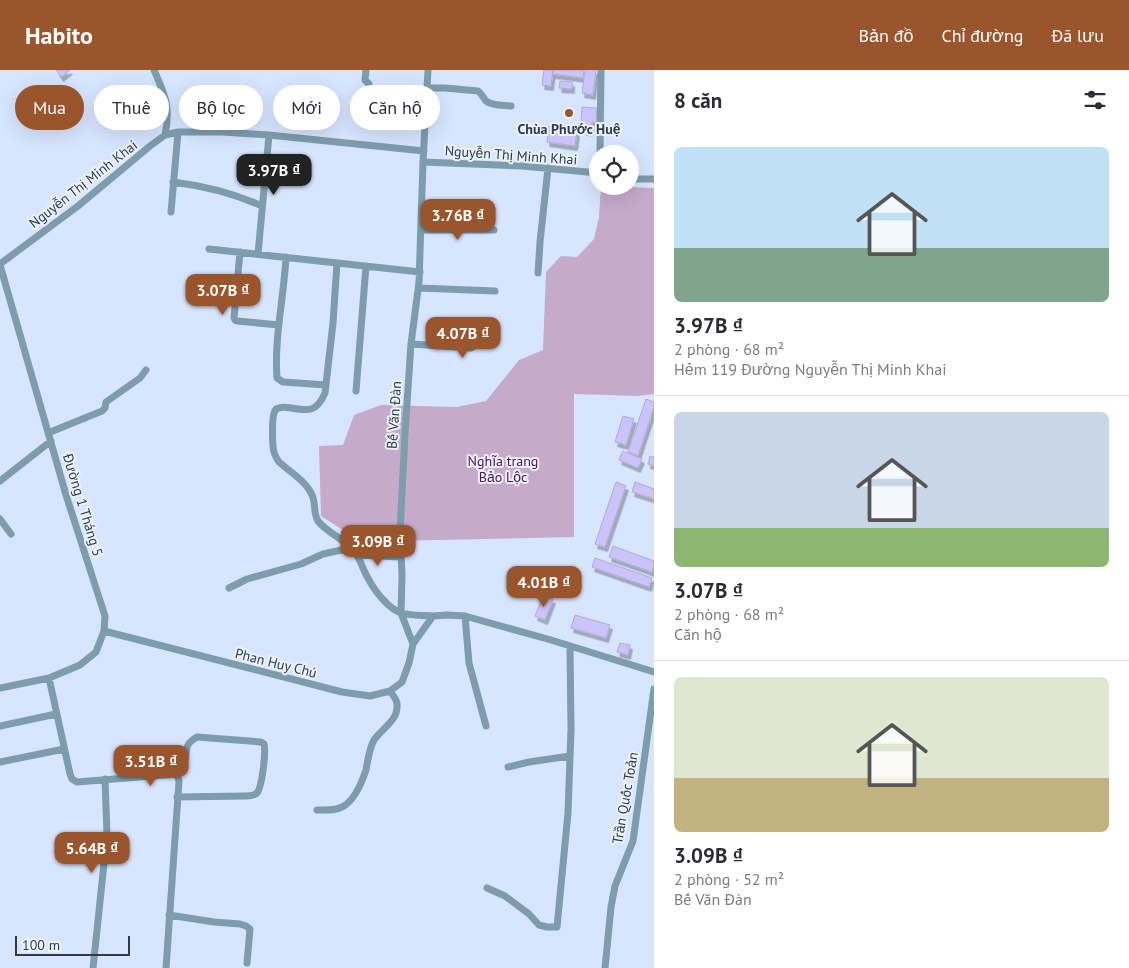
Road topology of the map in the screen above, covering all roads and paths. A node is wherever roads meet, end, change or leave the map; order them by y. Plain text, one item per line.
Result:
1 (154, 70) edge
2 (366, 70) edge
3 (428, 70) edge
4 (601, 70) edge
5 (369, 85) edge
6 (427, 85) edge
7 (440, 88) edge
8 (511, 106) dead end
9 (425, 130) edge
10 (178, 132) junction
11 (165, 135) junction
12 (269, 135) junction
13 (600, 145) edge
14 (424, 151) junction
15 (423, 162) junction
16 (548, 168) junction
17 (589, 172) edge
18 (639, 178) edge
19 (654, 179) edge
20 (173, 182) junction
21 (262, 206) junction
22 (171, 212) dead end
23 (421, 230) junction
24 (494, 230) dead end
25 (209, 249) dead end
26 (240, 252) junction
27 (258, 254) junction
28 (286, 257) junction
29 (337, 263) junction
30 (0, 264) edge
31 (366, 266) junction
32 (420, 272) junction
33 (538, 273) dead end
34 (418, 288) junction
35 (495, 291) dead end
36 (478, 324) dead end
37 (279, 325) junction
38 (411, 344) junction
39 (146, 370) dead end
40 (326, 385) junction
41 (356, 391) dead end
42 (49, 437) junction
43 (0, 481) edge
44 (0, 519) edge
45 (11, 534) dead end
46 (351, 548) junction
47 (357, 555) junction
48 (401, 557) junction
49 (229, 588) dead end
50 (401, 613) junction
51 (433, 616) junction
52 (465, 616) junction
53 (104, 631) junction
54 (412, 644) junction
55 (570, 646) junction
56 (654, 672) edge
57 (49, 678) junction
58 (0, 688) edge
59 (390, 691) junction
60 (654, 694) edge
61 (56, 714) junction
62 (0, 726) edge
63 (486, 726) dead end
64 (64, 749) junction
65 (570, 756) junction
66 (0, 762) edge
67 (508, 767) dead end
68 (177, 774) junction
69 (105, 780) junction
70 (177, 797) junction
71 (317, 810) dead end
72 (487, 888) dead end
73 (169, 915) junction
74 (247, 963) dead end
75 (93, 968) edge
76 (166, 968) edge
77 (605, 968) edge

1 - 11 street
2 - 5 street
3 - 6 street, Bế Văn Đàn
4 - 13 street
7 - 8 street
9 - 14 street, Bế Văn Đàn
10 - 11 street, Nguyễn Thị Minh Khai
10 - 12 street, Nguyễn Thị Minh Khai
10 - 20 street
11 - 30 street, Nguyễn Thị Minh Khai
12 - 14 street, Nguyễn Thị Minh Khai
12 - 21 street
14 - 15 street, Bế Văn Đàn
15 - 16 street, Nguyễn Thị Minh Khai
15 - 23 street, Bế Văn Đàn
16 - 17 street, Nguyễn Thị Minh Khai
16 - 33 street
18 - 19 street
20 - 21 street
20 - 22 street
21 - 27 street
23 - 24 street
23 - 32 street, Bế Văn Đàn
25 - 26 street
26 - 27 street
26 - 37 street
27 - 28 street
28 - 29 street
28 - 37 street
29 - 31 street
29 - 40 street
30 - 42 street, Đường 1 Tháng 5
31 - 32 street
31 - 41 street
32 - 34 street, Bế Văn Đàn
34 - 35 street
34 - 38 street, Bế Văn Đàn
36 - 38 street
37 - 40 street
38 - 48 street, Bế Văn Đàn
39 - 42 street
40 - 46 street
42 - 43 street
42 - 53 street, Đường 1 Tháng 5
44 - 45 street
46 - 47 street
46 - 49 street
47 - 48 street
47 - 50 street
48 - 50 street, Bế Văn Đàn
50 - 51 street
50 - 54 street
51 - 52 street
51 - 54 street
52 - 55 street
52 - 63 street
53 - 57 street, Đường 1 Tháng 5
53 - 59 street, Phan Huy Chú
54 - 59 street
55 - 56 street
55 - 65 street
57 - 58 street, Đường 1 Tháng 5
57 - 61 street
59 - 71 street
60 - 77 street, Trần Quốc Toản
61 - 62 street
61 - 64 street
64 - 66 street
64 - 69 street
65 - 67 street
65 - 72 street
68 - 69 street
68 - 70 street
68 - 70 street
69 - 75 street
70 - 73 street
73 - 74 street
73 - 76 street

